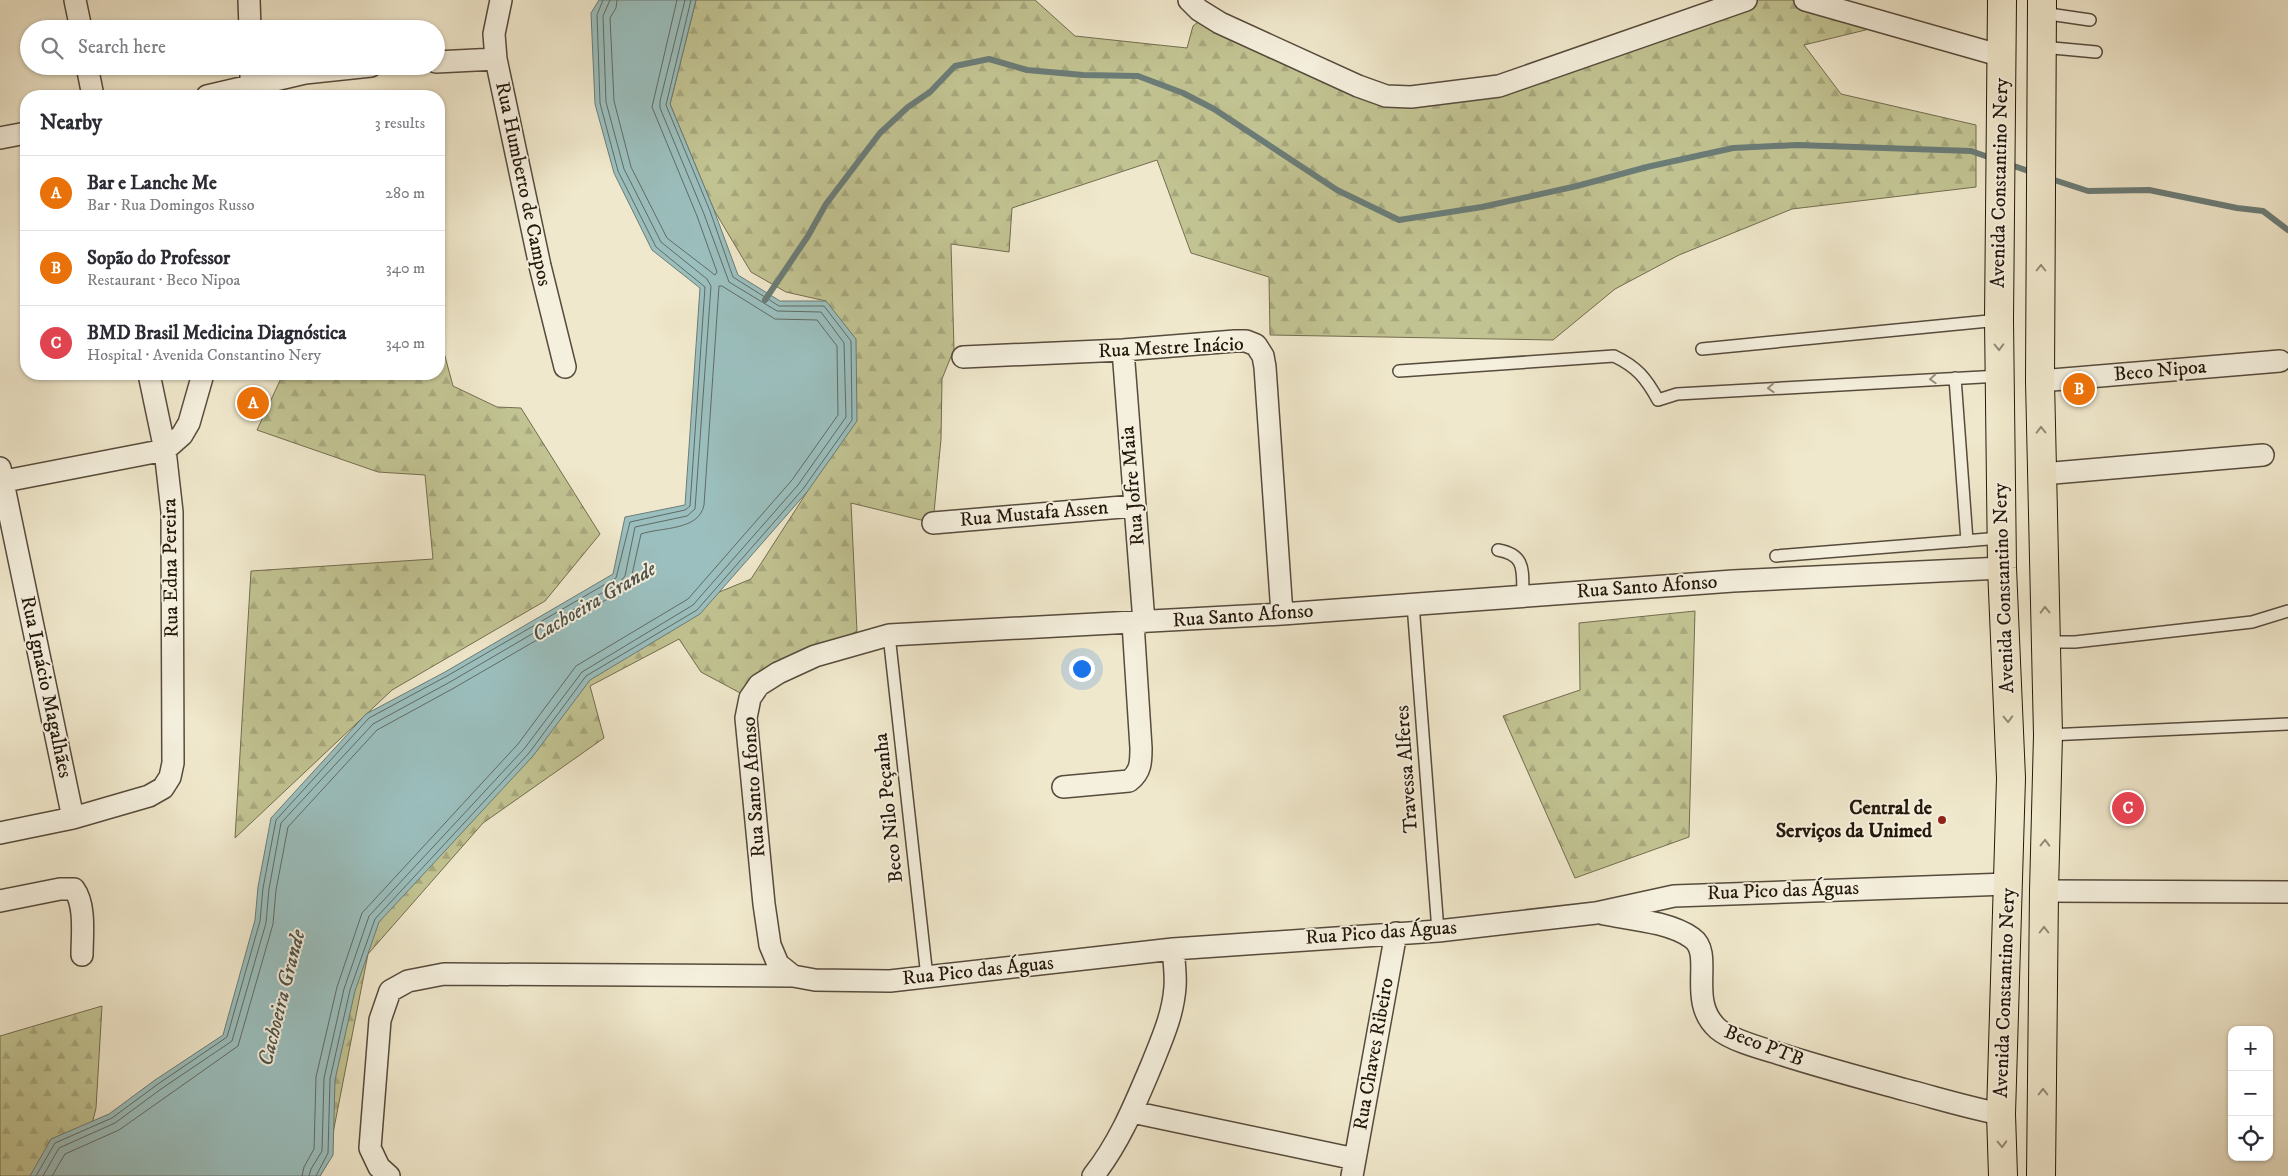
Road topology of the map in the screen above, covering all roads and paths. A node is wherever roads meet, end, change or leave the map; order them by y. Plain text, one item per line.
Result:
1 (75, 0) edge
2 (249, 0) edge
3 (500, 0) edge
4 (1189, 0) edge
5 (1746, 0) edge
6 (1805, 0) edge
7 (2002, 0) edge
8 (2042, 6) edge
9 (79, 20) edge
10 (250, 20) edge
11 (2090, 20) dead end
12 (2042, 47) junction
13 (2096, 52) dead end
14 (2002, 56) junction
15 (496, 59) junction
16 (445, 62) edge
17 (90, 75) edge
18 (294, 75) edge
19 (251, 83) edge
20 (92, 90) edge
21 (227, 90) edge
22 (20, 134) edge
23 (0, 138) edge
24 (1999, 320) junction
25 (1702, 349) dead end
26 (1122, 350) junction
27 (963, 357) dead end
28 (2280, 361) dead end
29 (565, 368) dead end
30 (1399, 370) dead end
31 (2000, 376) junction
32 (1955, 378) junction
33 (150, 380) edge
34 (201, 380) edge
35 (2040, 381) junction
36 (165, 450) junction
37 (2263, 454) dead end
38 (2042, 474) junction
39 (1, 477) edge
40 (1134, 506) junction
41 (933, 523) dead end
42 (2001, 538) junction
43 (1968, 541) junction
44 (1498, 550) dead end
45 (1776, 556) dead end
46 (2002, 568) junction
47 (1524, 596) junction
48 (1413, 604) junction
49 (2288, 611) edge
50 (1282, 614) junction
51 (1139, 623) junction
52 (889, 635) junction
53 (2046, 642) junction
54 (2288, 724) edge
55 (2048, 735) junction
56 (1063, 787) dead end
57 (73, 818) junction
58 (0, 833) edge
59 (2008, 884) junction
60 (2044, 891) junction
61 (2288, 892) edge
62 (0, 901) edge
63 (1596, 912) junction
64 (1438, 930) junction
65 (1396, 933) junction
66 (1173, 948) junction
67 (82, 955) dead end
68 (793, 976) junction
69 (927, 978) junction
70 (1132, 1112) junction
71 (2001, 1114) junction
72 (1353, 1168) edge
73 (389, 1176) edge
74 (1093, 1176) edge
75 (2003, 1176) edge
76 (2042, 1176) edge

1 - 9 street
2 - 10 street
3 - 15 street, Rua Humberto de Campos
4 - 5 street
6 - 14 street
7 - 14 highway, Avenida Constantino Nery
8 - 11 lane
8 - 12 highway, Avenida Constantino Nery
12 - 13 lane
35 -> 12 highway, Avenida Constantino Nery
14 - 24 highway, Avenida Constantino Nery
15 - 16 street
15 - 29 street, Rua Humberto de Campos
17 - 20 street
18 - 19 street
19 - 21 street
22 - 23 street
24 - 25 lane
24 -> 31 highway, Avenida Constantino Nery
26 - 27 street, Rua Mestre Inácio
26 - 40 street, Rua Jofre Maia
26 - 50 street, Rua Mestre Inácio
28 - 35 street, Beco Nipoa
32 -> 30 lane
31 - 32 lane
31 - 42 highway, Avenida Constantino Nery
32 - 43 lane
33 - 36 street, Rua Edna Pereira
34 - 36 street
38 -> 35 highway, Avenida Constantino Nery
36 - 39 street
36 - 57 street, Rua Edna Pereira
37 - 38 street
53 -> 38 highway, Avenida Constantino Nery
39 - 57 street, Rua Ignácio Magalhães
40 - 41 street, Rua Mustafa Assen
40 - 51 street, Rua Jofre Maia
42 - 43 lane
42 - 46 highway, Avenida Constantino Nery
43 - 45 lane
44 - 47 lane
46 - 47 street, Rua Santo Afonso
46 -> 59 highway, Avenida Constantino Nery
47 - 48 street, Rua Santo Afonso
48 - 50 street, Rua Santo Afonso
48 - 64 lane, Travessa Alferes
49 - 53 lane
50 - 51 street, Rua Santo Afonso
51 - 52 street, Rua Santo Afonso
51 - 56 street, Rua Jofre Maia
52 - 68 street, Rua Santo Afonso
52 - 69 lane, Beco Nilo Peçanha
53 - 55 highway, Avenida Constantino Nery
54 - 55 lane
60 -> 55 highway, Avenida Constantino Nery
57 - 58 street
59 - 63 street, Rua Pico das Águas
59 - 71 highway, Avenida Constantino Nery
60 - 61 street
76 -> 60 highway, Avenida Constantino Nery
62 - 67 street
63 - 64 street, Rua Pico das Águas
63 - 71 street, Beco PTB
64 - 65 street, Rua Pico das Águas
65 - 66 street, Rua Pico das Águas
65 - 72 street, Rua Chaves Ribeiro
66 - 69 street, Rua Pico das Águas
66 - 70 street
68 - 69 street, Rua Pico das Águas
68 - 73 street, Rua Pico das Águas
70 - 72 street
70 - 74 street
71 -> 75 highway, Avenida Constantino Nery

